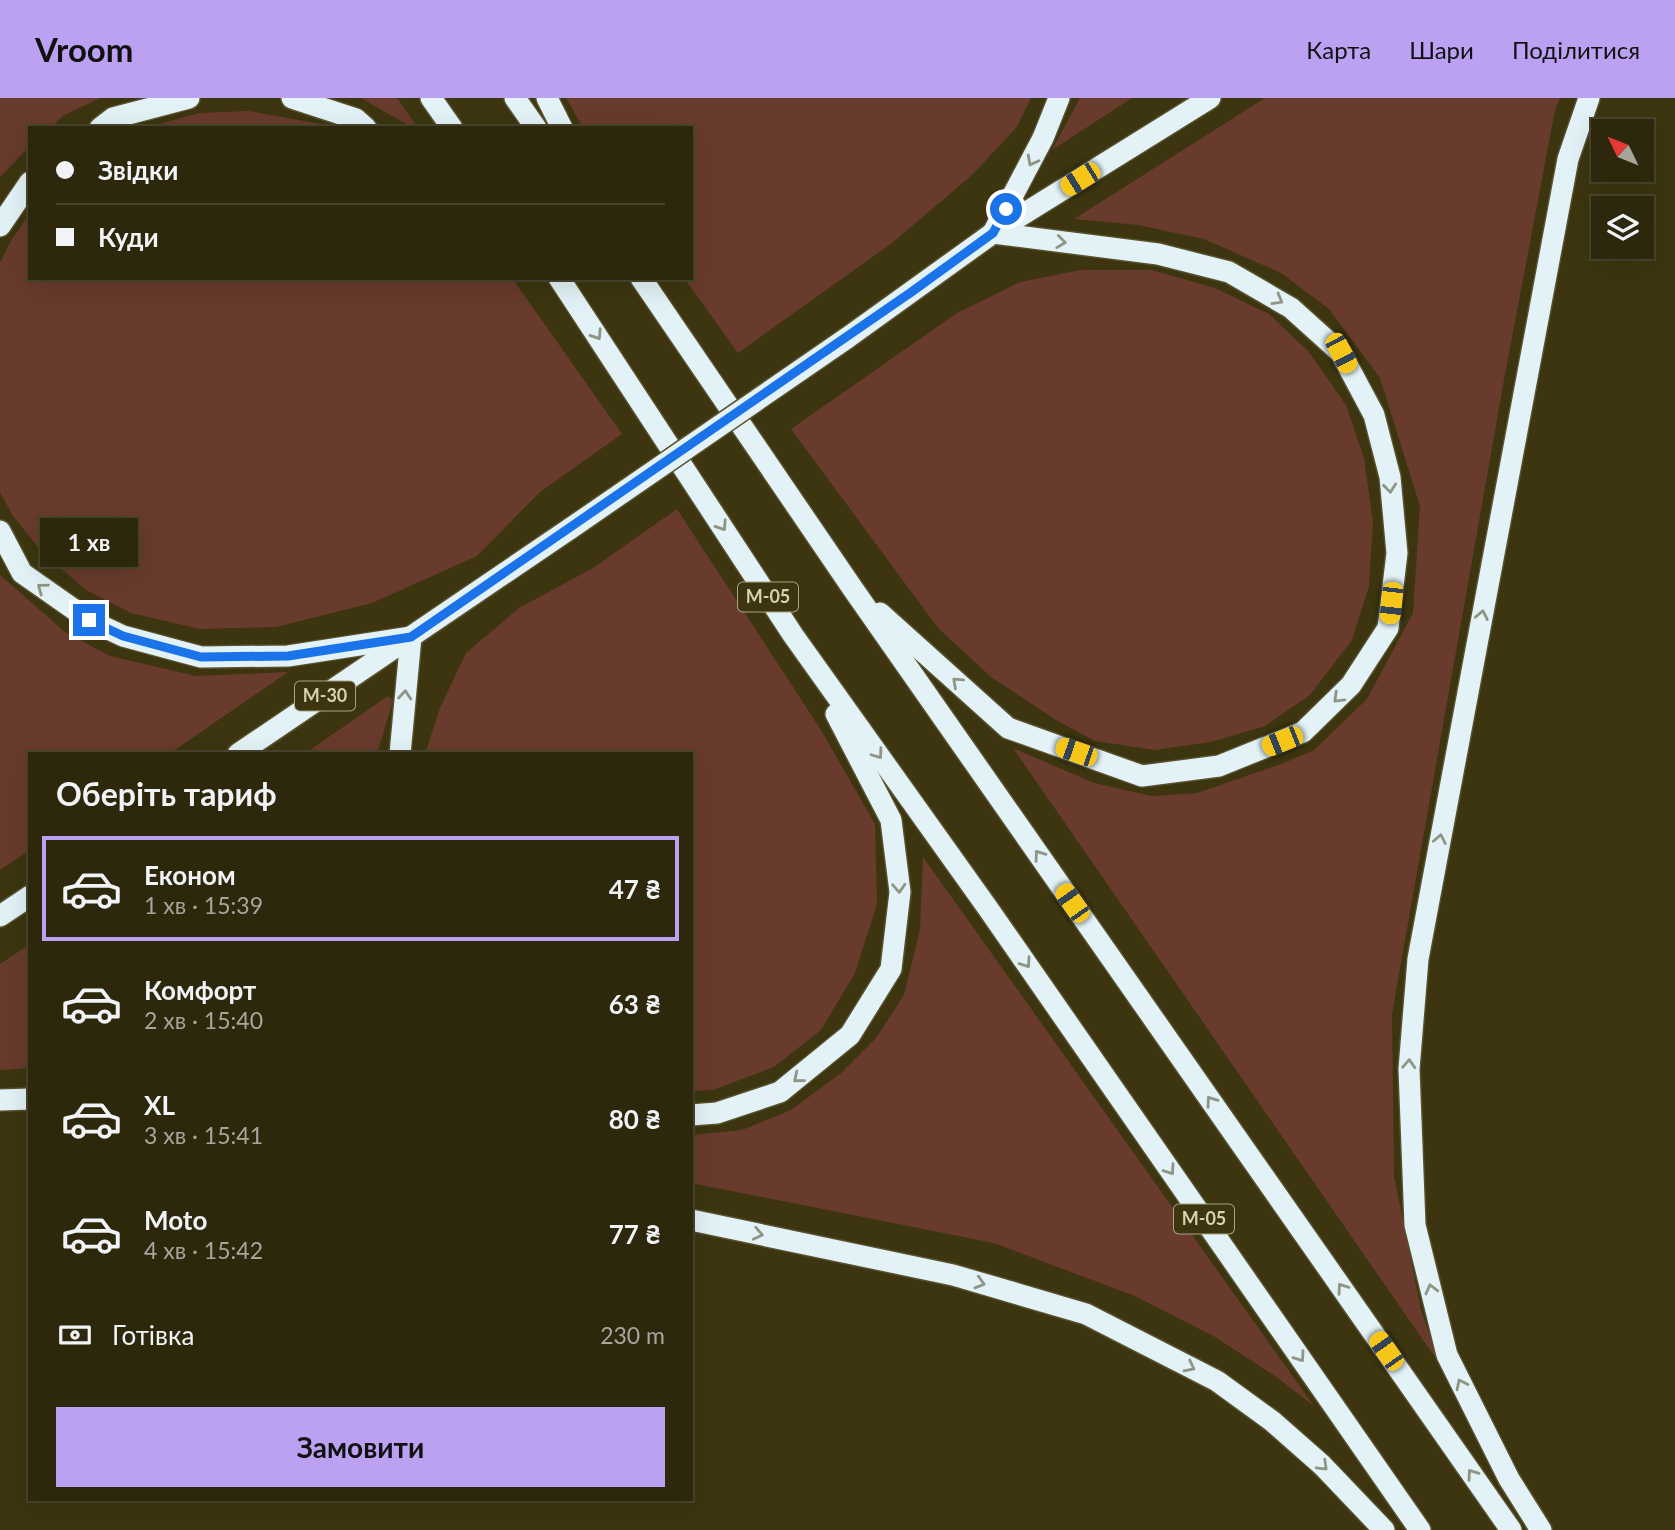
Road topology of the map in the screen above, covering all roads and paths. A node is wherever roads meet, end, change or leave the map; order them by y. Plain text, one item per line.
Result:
1 (189, 98) edge
2 (292, 98) edge
3 (431, 98) edge
4 (515, 98) edge
5 (547, 98) edge
6 (1059, 98) edge
7 (1209, 98) edge
8 (1589, 98) edge
9 (103, 126) edge
10 (364, 126) edge
11 (451, 126) edge
12 (535, 126) edge
13 (561, 126) edge
14 (28, 185) edge
15 (0, 226) edge
16 (993, 233) junction
17 (560, 280) edge
18 (642, 280) edge
19 (0, 531) edge
20 (852, 589) junction
21 (793, 635) junction
22 (411, 637) junction
23 (242, 752) edge
24 (400, 752) edge
25 (28, 897) edge
26 (0, 916) edge
27 (28, 1099) edge
28 (0, 1100) edge
29 (693, 1115) edge
30 (693, 1220) edge
31 (1384, 1530) edge
32 (1420, 1530) edge
33 (1511, 1530) edge
34 (1541, 1530) edge

1 - 9 highway
2 - 10 highway
3 - 11 highway
4 - 12 highway
5 - 13 highway
6 -> 16 highway
7 - 16 highway, М-30
34 -> 8 highway
14 - 15 highway
16 -> 20 highway
16 - 22 highway, М-30, bridge
17 -> 21 highway, М-05
18 - 20 highway
22 -> 19 highway
33 -> 20 highway
21 -> 29 highway
21 -> 32 highway, М-05
22 - 23 highway, М-30
24 -> 22 highway
25 - 26 highway
27 - 28 highway
30 -> 31 highway

